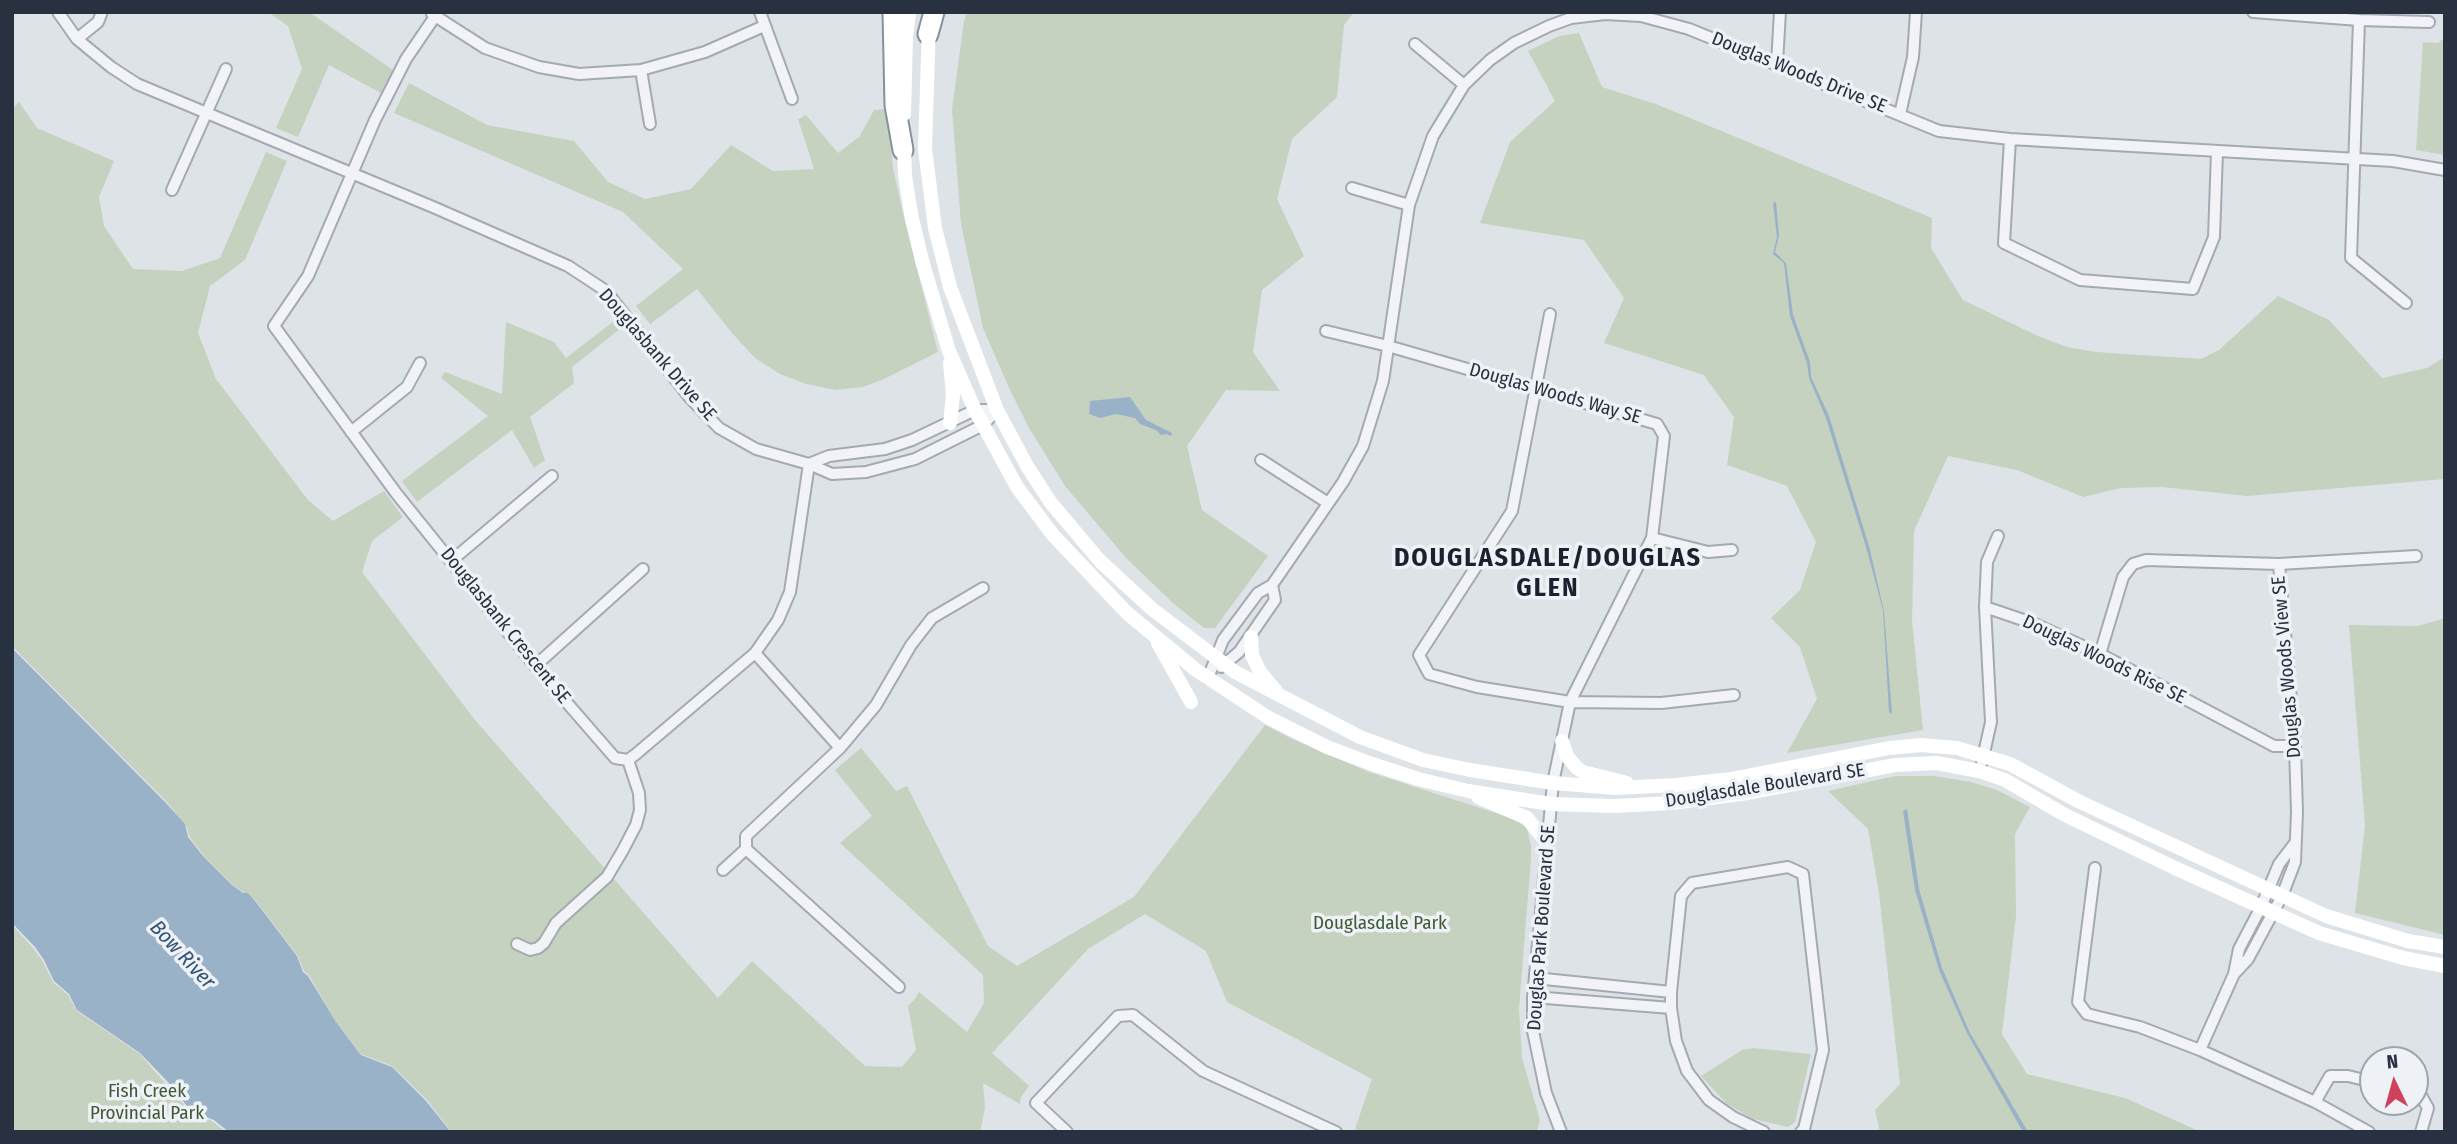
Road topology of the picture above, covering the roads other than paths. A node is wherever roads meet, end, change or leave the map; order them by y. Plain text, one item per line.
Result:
1 (58, 12) edge
2 (102, 12) edge
3 (760, 12) edge
4 (893, 12) edge
5 (909, 12) edge
6 (932, 12) edge
7 (1780, 12) edge
8 (1916, 12) edge
9 (2253, 12) edge
10 (435, 13) edge
11 (1641, 14) edge
12 (2359, 20) junction
13 (2429, 22) dead end
14 (764, 26) junction
15 (928, 34) joint
16 (77, 39) junction
17 (1415, 44) dead end
18 (1777, 63) junction
19 (226, 69) dead end
20 (641, 70) junction
21 (1464, 85) junction
22 (792, 99) dead end
23 (207, 114) junction
24 (1900, 114) junction
25 (650, 124) dead end
26 (2010, 139) junction
27 (903, 150) junction
28 (2217, 152) junction
29 (2355, 159) junction
30 (2445, 170) edge
31 (352, 174) junction
32 (1352, 188) dead end
33 (172, 190) dead end
34 (1409, 205) junction
35 (2406, 303) dead end
36 (1550, 314) dead end
37 (1326, 331) dead end
38 (1388, 346) junction
39 (949, 351) junction
40 (420, 363) dead end
41 (1536, 388) junction
42 (975, 410) junction
43 (997, 410) junction
44 (950, 423) junction
45 (983, 425) junction
46 (351, 432) junction
47 (1261, 460) dead end
48 (809, 464) junction
49 (552, 476) dead end
50 (1328, 503) junction
51 (1998, 536) dead end
52 (1653, 538) junction
53 (1732, 550) dead end
54 (2416, 556) dead end
55 (451, 561) junction
56 (2279, 564) junction
57 (643, 569) dead end
58 (1272, 585) junction
59 (983, 588) dead end
60 (1986, 607) junction
61 (1153, 636) junction
62 (1251, 636) junction
63 (755, 653) junction
64 (2100, 654) junction
65 (1219, 662) junction
66 (536, 666) junction
67 (1208, 678) junction
68 (1734, 695) dead end
69 (1281, 698) junction
70 (1191, 702) dead end
71 (1570, 702) junction
72 (1562, 741) junction
73 (2295, 746) junction
74 (840, 748) junction
75 (1984, 754) junction
76 (628, 760) junction
77 (1979, 771) junction
78 (1553, 783) junction
79 (1638, 787) junction
80 (1468, 791) junction
81 (1551, 804) junction
82 (1547, 843) junction
83 (746, 849) junction
84 (2095, 868) dead end
85 (723, 870) dead end
86 (2275, 893) junction
87 (2267, 910) junction
88 (517, 944) dead end
89 (2445, 947) edge
90 (2445, 966) edge
91 (1535, 978) junction
92 (899, 987) dead end
93 (1671, 992) junction
94 (1534, 997) junction
95 (1671, 1008) junction
96 (2200, 1050) junction
97 (2359, 1079) edge
98 (2315, 1102) junction
99 (1558, 1131) edge
100 (1067, 1132) edge
101 (1336, 1132) edge
102 (1764, 1132) edge
103 (1801, 1132) edge
104 (2369, 1132) edge

1 - 16 street, Douglasbank Drive SE
2 - 16 street
3 - 14 street
4 - 27 highway
5 - 27 street, Douglasdale Boulevard SE
6 - 15 highway
7 - 18 street
8 - 24 street
9 - 12 street
10 - 20 street
10 - 31 street
11 - 18 street, Douglas Woods Drive SE
11 - 21 street, Douglas Woods Drive SE
12 - 13 street
12 - 29 street
14 - 20 street
14 - 22 street
15 - 43 street, Douglasdale Boulevard SE
16 - 23 street, Douglasbank Drive SE
17 - 21 street
18 - 24 street, Douglas Woods Drive SE
19 - 23 street
20 - 25 street
21 - 34 street, Douglas Woods Drive SE
23 - 31 street, Douglasbank Drive SE
23 - 33 street
24 - 26 street, Douglas Woods Drive SE
26 - 28 street, Douglas Woods Drive SE
26 - 28 street
27 - 39 street, Douglasdale Boulevard SE
28 - 29 street, Douglas Woods Drive SE
29 - 30 street, Douglas Woods Drive SE
29 - 35 street
31 - 46 street, Douglasbank Crescent SE
31 - 48 street, Douglasbank Drive SE
32 - 34 street
34 - 38 street, Douglas Woods Drive SE
36 - 41 street
37 - 38 street, Douglas Woods Way SE
38 - 41 street, Douglas Woods Way SE
38 - 50 street, Douglas Woods Drive SE
39 - 42 street, Douglasdale Boulevard SE
39 - 44 street
40 - 46 street
41 - 52 street, Douglas Woods Way SE
41 - 71 street
42 - 43 street
42 - 44 street
42 - 45 street, Douglasdale Boulevard SE
43 - 45 street, Douglasbank Drive SE
43 - 65 street, Douglasdale Boulevard SE
44 - 48 street
45 - 48 street, Douglasbank Drive SE
45 - 61 street, Douglasdale Boulevard SE
46 - 55 street, Douglasbank Crescent SE
47 - 50 street
48 - 63 street
49 - 55 street
50 - 58 street, Douglas Woods Drive SE
51 - 60 street
52 - 53 street
52 - 71 street, Douglas Woods Way SE
54 - 56 street
55 - 66 street, Douglasbank Crescent SE
56 - 64 street, Douglas Woods View SE
56 - 73 street, Douglas Woods View SE
57 - 66 street
58 - 62 street, Douglas Woods Drive SE
58 - 65 street, Douglas Woods Drive SE
59 - 74 street
60 - 64 street, Douglas Woods Rise SE
60 - 75 street
61 - 67 street, Douglasdale Boulevard SE
61 - 70 street
62 - 65 street, Douglas Woods Drive SE
62 - 69 street
63 - 74 street
63 - 76 street
64 - 73 street, Douglas Woods Rise SE
65 - 67 street, Douglas Woods Drive SE
65 - 69 street, Douglasdale Boulevard SE
66 - 76 street, Douglasbank Crescent SE
67 - 80 street, Douglasdale Boulevard SE
68 - 71 street
69 - 78 street, Douglasdale Boulevard SE
71 - 72 street, Douglas Woods Way SE
72 - 78 street, Douglas Woods Way SE
72 - 79 street
73 - 86 street, Douglas Woods View SE
74 - 83 street
75 - 77 street
75 - 79 street, Douglasdale Boulevard SE
75 - 86 street, Douglasdale Boulevard SE
76 - 88 street
77 - 81 street, Douglasdale Boulevard SE
77 - 87 street, Douglasdale Boulevard SE
78 - 79 street, Douglasdale Boulevard SE
78 - 81 street, Douglas Woods Way SE
80 - 81 street, Douglasdale Boulevard SE
80 - 82 street
81 - 82 street, Douglas Park Boulevard SE
82 - 91 street, Douglas Park Boulevard SE
83 - 85 street
83 - 92 street
84 - 96 street
86 - 87 street, Douglas Woods View SE
86 - 89 street, Douglasdale Boulevard SE
87 - 90 street, Douglasdale Boulevard SE
87 - 96 street, Douglas Woods View SE
91 - 93 street
91 - 94 street, Douglas Park Boulevard SE
93 - 95 street
93 - 103 street
94 - 95 street
94 - 99 street, Douglas Park Boulevard SE
95 - 102 street
96 - 98 street
97 - 98 street
98 - 104 street
100 - 101 street

